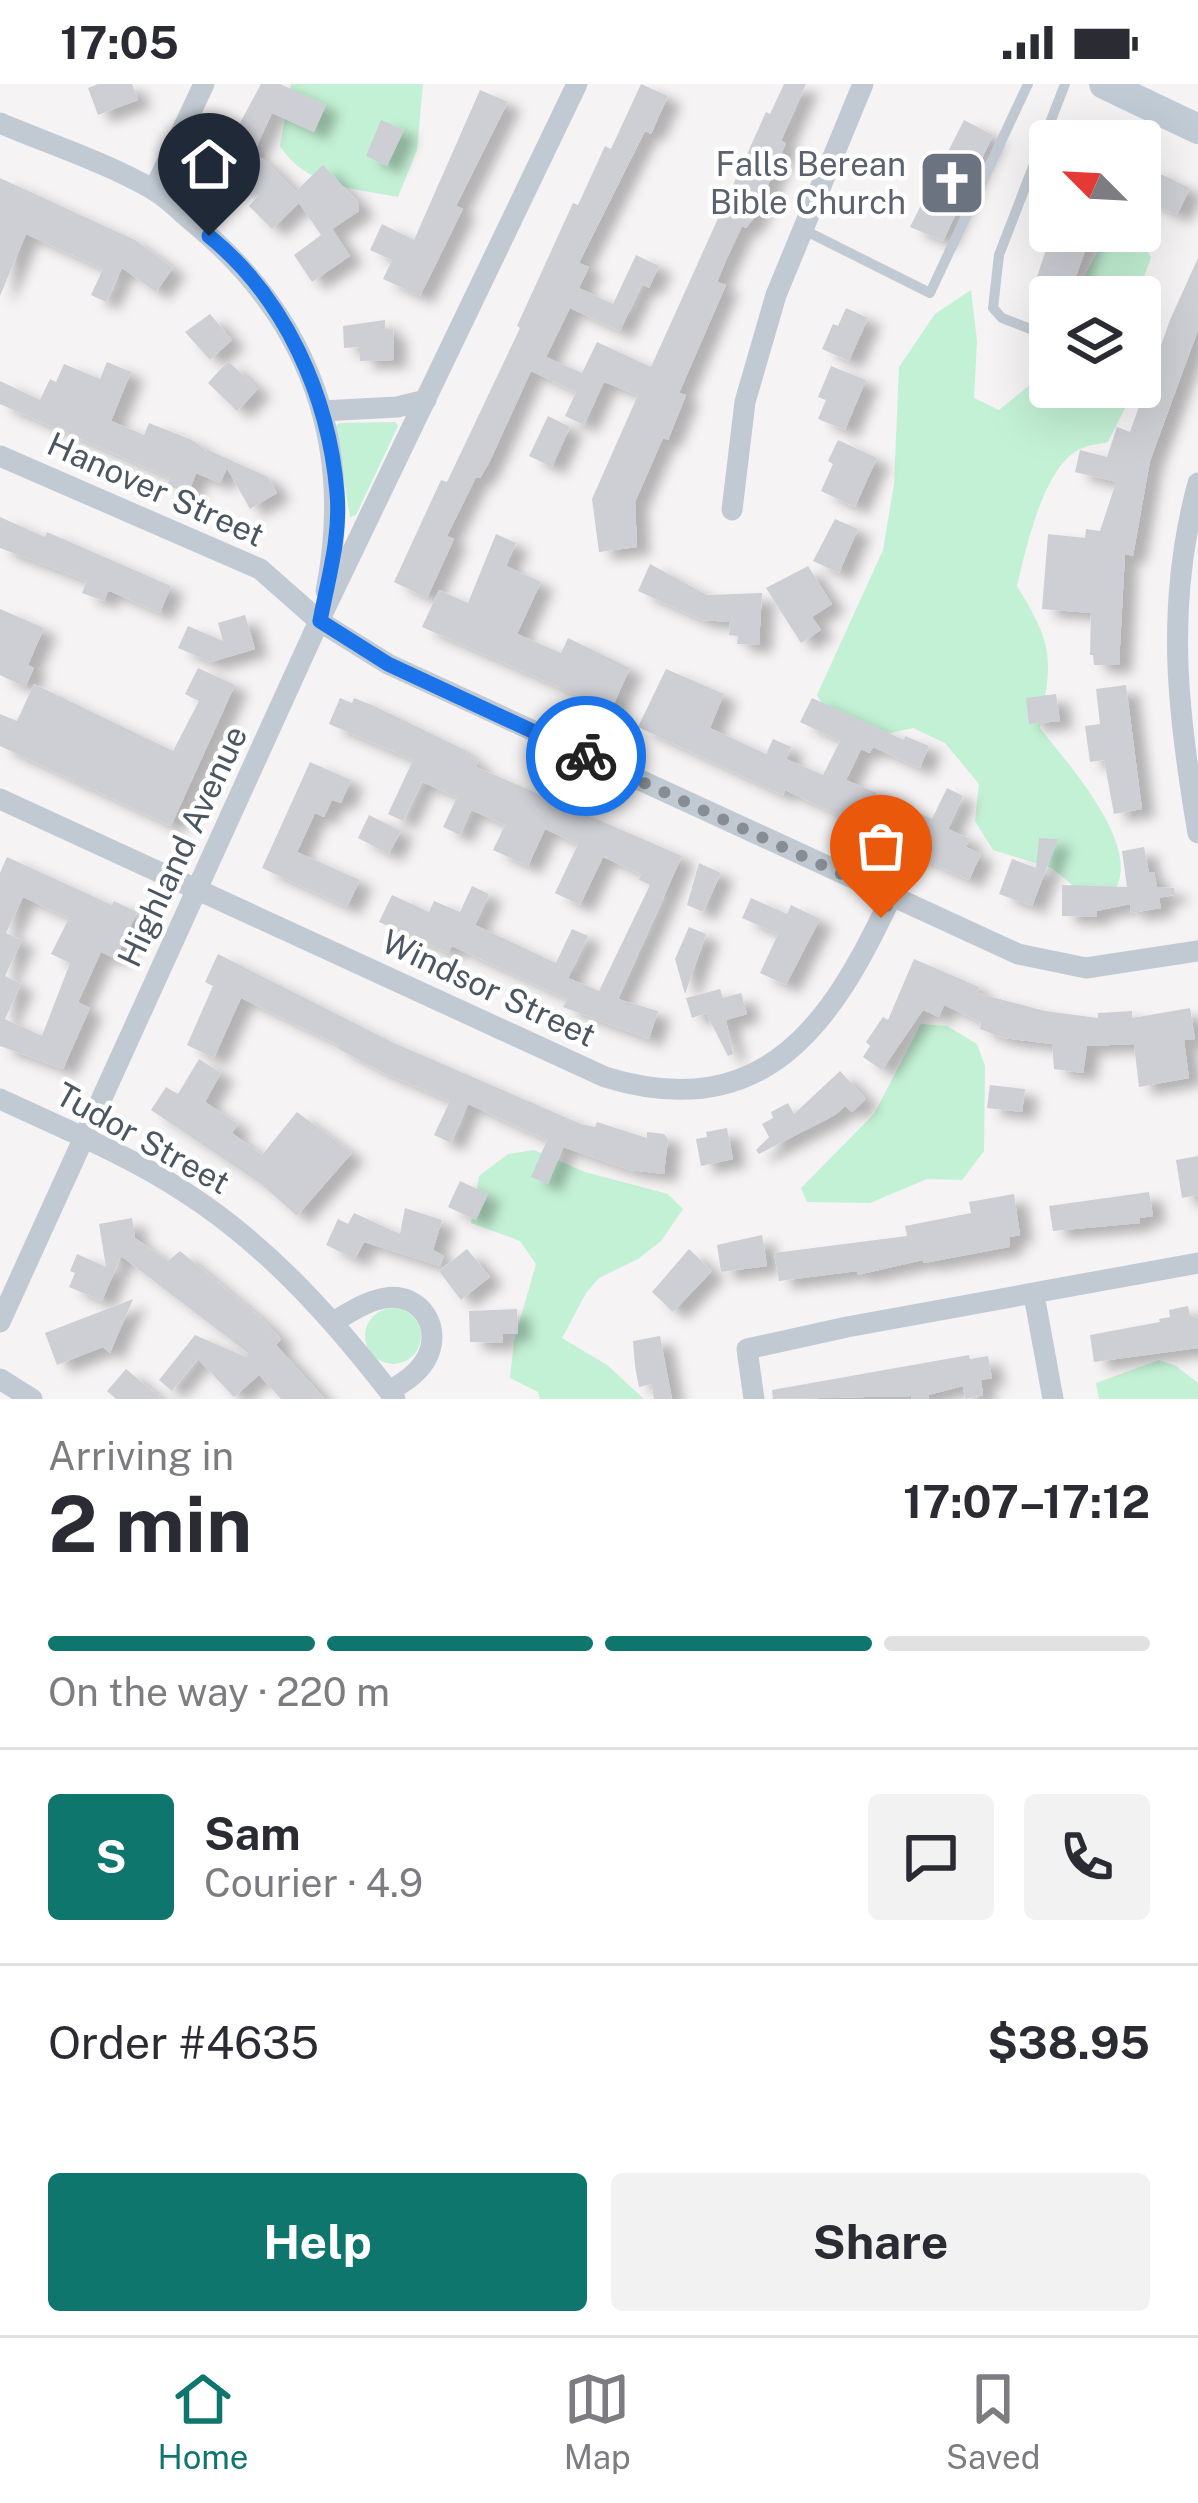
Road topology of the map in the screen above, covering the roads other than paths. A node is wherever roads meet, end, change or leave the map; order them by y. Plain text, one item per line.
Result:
1 (204, 84) edge
2 (578, 84) edge
3 (863, 84) edge
4 (1028, 84) edge
5 (1065, 84) edge
6 (1104, 84) edge
7 (0, 123) edge
8 (1198, 129) edge
9 (154, 190) junction
10 (804, 230) junction
11 (1029, 328) edge
12 (427, 400) junction
13 (322, 411) junction
14 (0, 456) edge
15 (1198, 483) edge
16 (732, 510) dead end
17 (320, 621) junction
18 (0, 799) edge
19 (1198, 833) edge
20 (196, 890) junction
21 (891, 897) junction
22 (1198, 951) edge
23 (0, 1099) edge
24 (84, 1138) junction
25 (1198, 1263) edge
26 (1034, 1295) junction
27 (0, 1322) edge
28 (333, 1322) junction
29 (0, 1379) edge
30 (392, 1395) edge
31 (32, 1399) edge
32 (754, 1399) edge
33 (1053, 1399) edge

1 - 9 street
2 - 12 street, Highland Avenue
3 - 10 street
4 - 10 lane
5 - 11 lane
6 - 8 street
7 - 9 street
9 - 13 street
10 - 16 street
12 - 13 street
12 - 17 street, Highland Avenue
13 - 17 street
14 - 17 street, Hanover Street
15 - 19 street
17 - 20 street, Highland Avenue
17 - 21 street, Hanover Street
18 - 20 street, Windsor Street
20 - 21 street, Windsor Street
20 - 24 street, Highland Avenue
21 - 22 street, Hanover Street
23 - 24 street, Tudor Street
24 - 27 street, Highland Avenue
24 - 28 street, Tudor Street
25 - 26 street
26 - 32 street
26 - 33 street
28 - 30 street, Tudor Street
28 - 30 street
29 - 31 street

